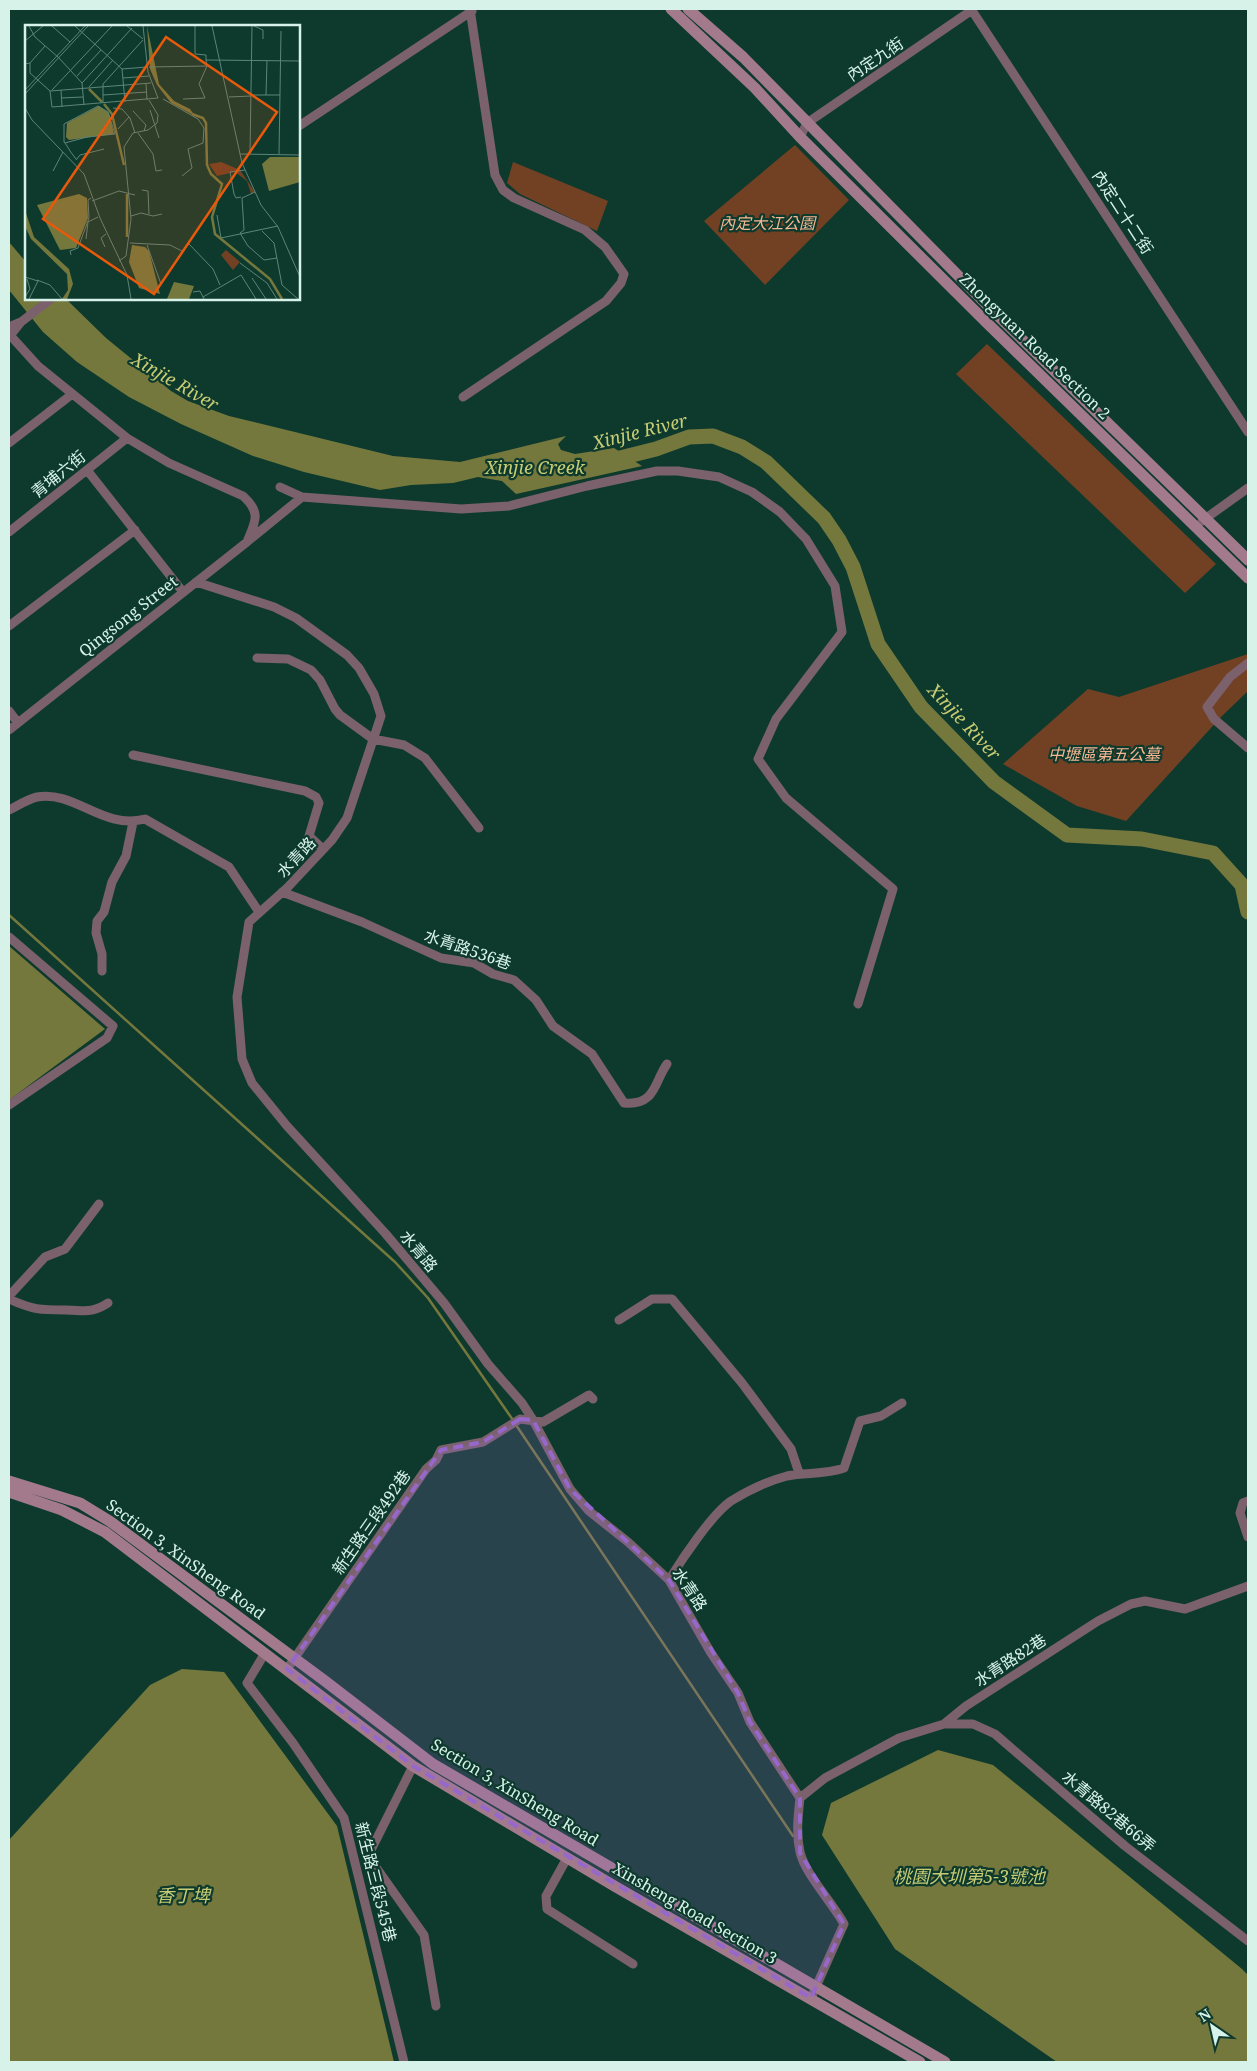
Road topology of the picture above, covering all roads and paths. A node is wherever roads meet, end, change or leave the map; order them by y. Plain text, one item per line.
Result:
1 (671, 9) edge
2 (688, 9) edge
3 (471, 10) edge
4 (972, 10) edge
5 (807, 124) junction
6 (300, 125) edge
7 (800, 137) junction
8 (50, 300) edge
9 (9, 334) edge
10 (71, 395) junction
11 (463, 397) dead end
12 (1248, 432) edge
13 (127, 438) junction
14 (9, 442) edge
15 (87, 470) junction
16 (280, 487) dead end
17 (1248, 488) edge
18 (302, 497) junction
19 (1205, 518) junction
20 (1196, 528) junction
21 (135, 530) junction
22 (9, 532) edge
23 (248, 541) junction
24 (1248, 560) edge
25 (1248, 578) edge
26 (196, 582) junction
27 (183, 592) junction
28 (9, 626) edge
29 (257, 658) dead end
30 (1248, 663) edge
31 (9, 711) edge
32 (18, 723) junction
33 (9, 730) edge
34 (373, 739) junction
35 (1248, 748) edge
36 (133, 755) dead end
37 (9, 810) edge
38 (133, 822) junction
39 (479, 828) dead end
40 (323, 849) junction
41 (282, 892) junction
42 (259, 912) junction
43 (9, 937) edge
44 (102, 971) dead end
45 (858, 1004) dead end
46 (667, 1064) dead end
47 (9, 1105) edge
48 (100, 1204) dead end
49 (9, 1297) edge
50 (108, 1302) dead end
51 (618, 1320) dead end
52 (593, 1399) dead end
53 (902, 1404) dead end
54 (534, 1420) junction
55 (799, 1473) junction
56 (9, 1481) edge
57 (9, 1492) edge
58 (1248, 1501) edge
59 (1248, 1537) edge
60 (669, 1580) junction
61 (1248, 1586) edge
62 (265, 1653) junction
63 (295, 1658) junction
64 (287, 1669) junction
65 (944, 1724) junction
66 (413, 1766) junction
67 (800, 1798) junction
68 (567, 1858) junction
69 (1248, 1941) edge
70 (633, 1964) dead end
71 (813, 1993) junction
72 (436, 2006) dead end
73 (404, 2062) edge
74 (920, 2062) edge
75 (945, 2062) edge

1 - 7 main road, Zhongyuan Road Section 2
2 - 5 main road, Zhongyuan Road Section 2
3 - 6 street
3 - 11 street
4 - 5 street, 內定九街
4 - 12 street, 內定二十二街
5 - 7 street, 內定九街
5 - 19 main road, Zhongyuan Road Section 2
7 - 20 main road, Zhongyuan Road Section 2
8 - 9 street
9 - 10 street
10 - 13 street
10 - 14 street
13 - 15 street, 青埔六街
13 - 23 street
15 - 21 street
15 - 22 street, 青埔六街
16 - 18 street
17 - 19 street
18 - 23 street, Qingsong Street
18 - 45 street
19 - 20 street
19 - 24 main road, Zhongyuan Road Section 2
20 - 25 main road, Zhongyuan Road Section 2
21 - 27 street
21 - 28 street
23 - 26 street, Qingsong Street
26 - 27 street, Qingsong Street
26 - 34 street, 水青路
27 - 32 street, Qingsong Street
29 - 34 street
30 - 35 street
31 - 32 street
32 - 33 street, Qingsong Street
34 - 39 street
34 - 40 street, 水青路
36 - 40 street
37 - 38 street
38 - 42 street
38 - 44 street
40 - 41 street, 水青路
41 - 42 street, 水青路
41 - 46 street, 水青路536巷
42 - 54 street, 水青路
43 - 47 street
48 - 49 street
49 - 50 street
51 - 55 street
52 - 54 street
53 - 55 street
54 - 60 street, 水青路
54 - 63 street, 新生路三段492巷
55 - 60 street
56 - 63 main road, Section 3, XinSheng Road
57 - 62 main road, Xinsheng Road Section 3
58 - 59 street
60 - 67 street, 水青路
61 - 65 street, 水青路82巷
62 - 64 main road, Xinsheng Road Section 3
62 - 73 street, 新生路三段545巷
63 - 64 street, 新生路三段492巷
63 - 71 main road, Section 3, XinSheng Road
64 - 66 main road, Xinsheng Road Section 3
65 - 67 street, 水青路82巷
65 - 69 street, 水青路82巷66弄
66 - 68 main road, Xinsheng Road Section 3
66 - 72 street
67 - 71 street
68 - 70 street
68 - 71 main road, Xinsheng Road Section 3
71 - 74 main road, Xinsheng Road Section 3
71 - 75 main road, Section 3, XinSheng Road

